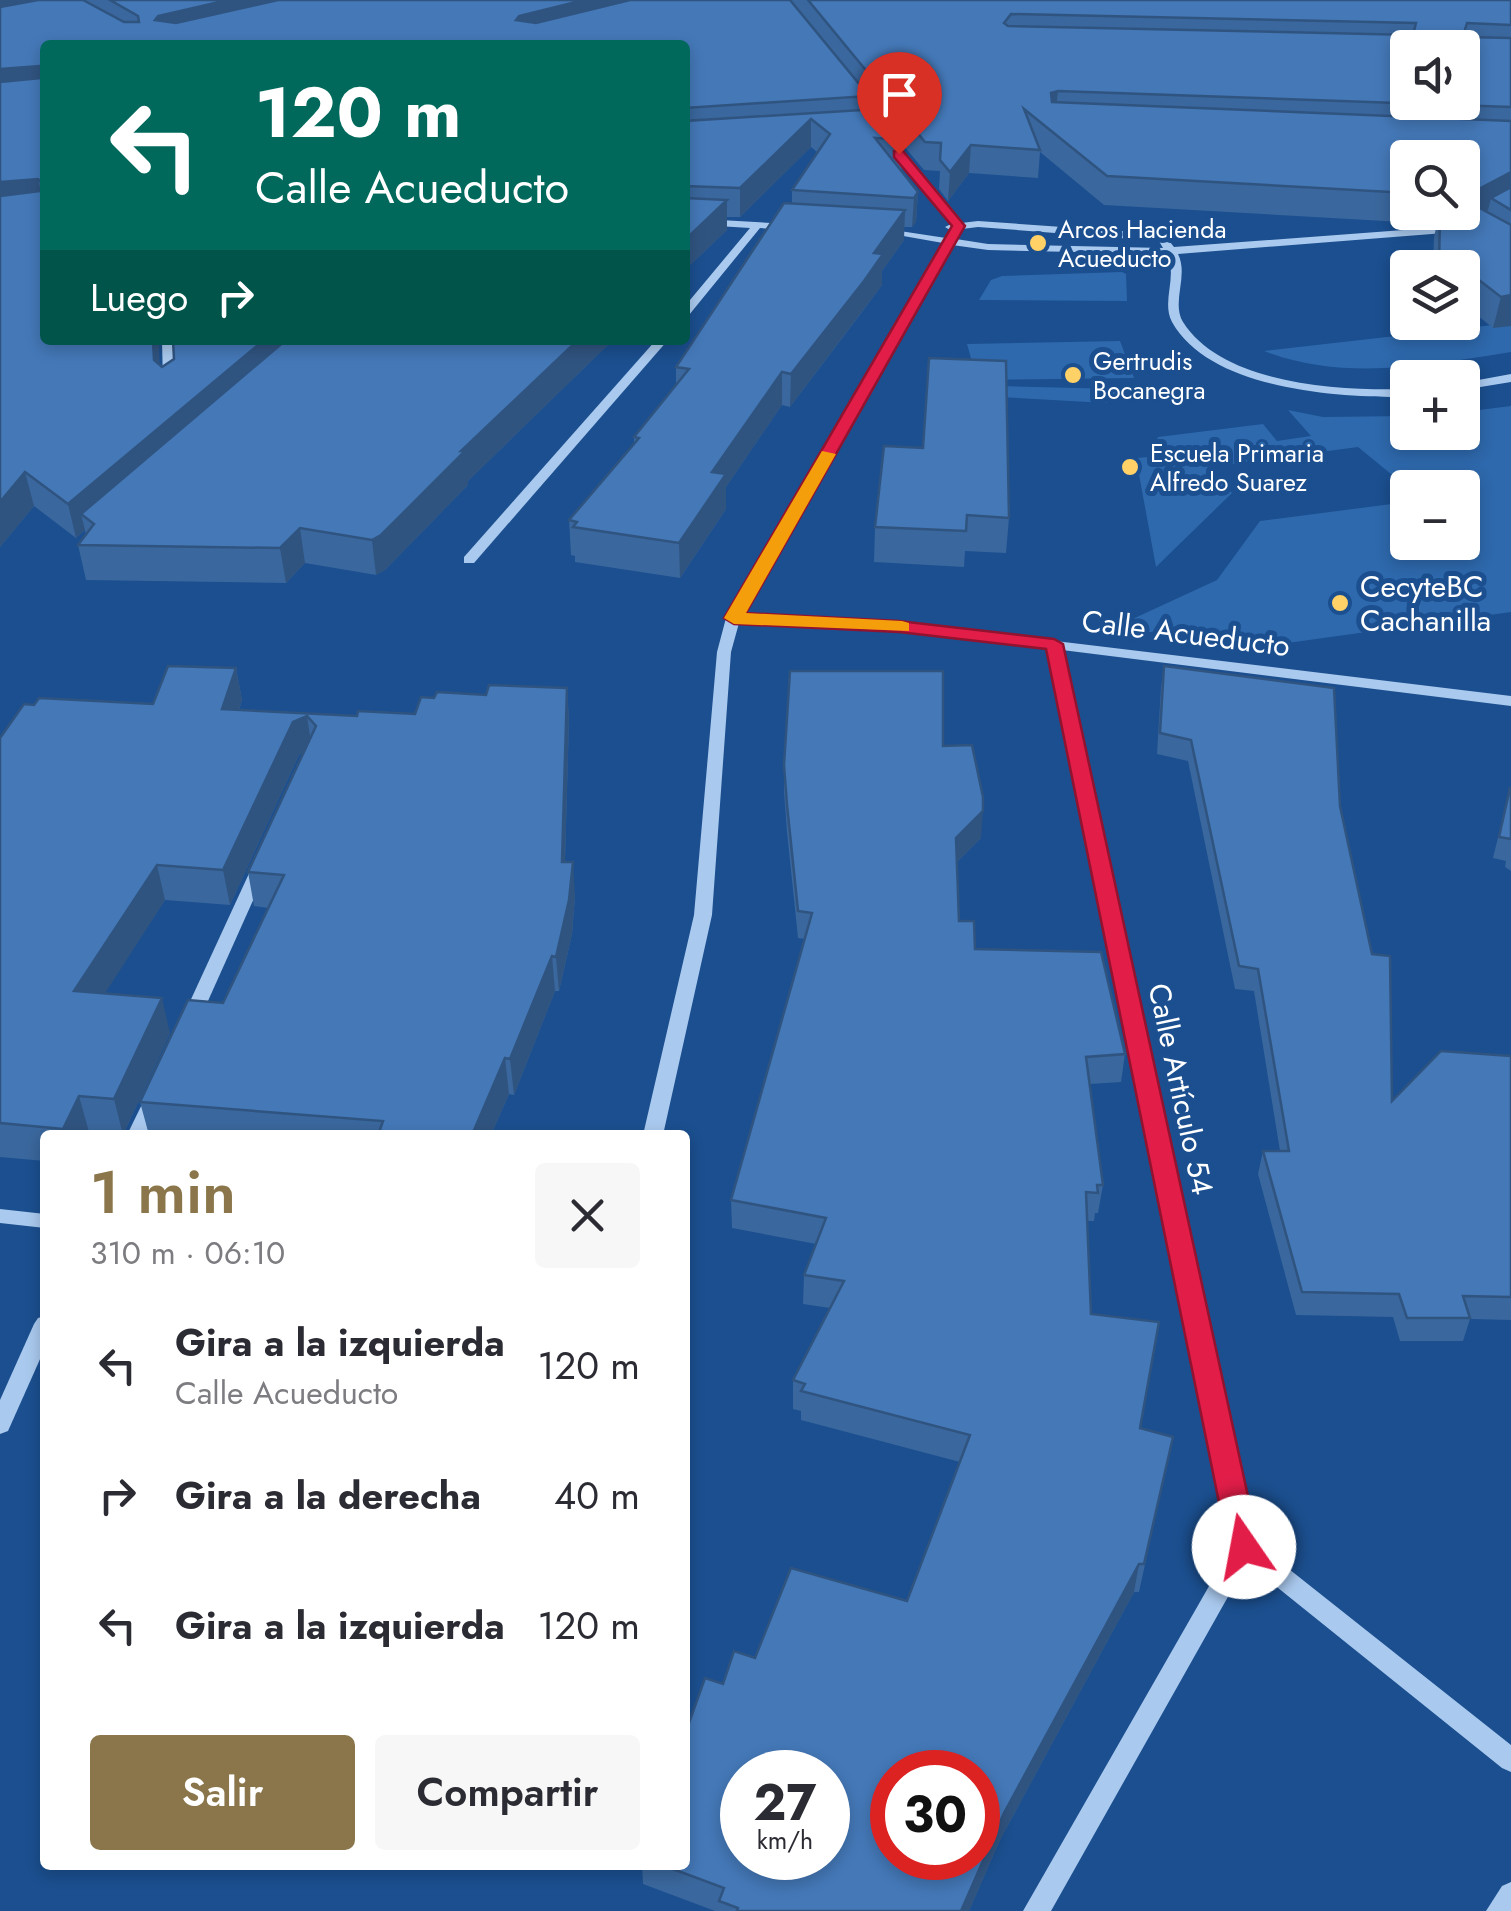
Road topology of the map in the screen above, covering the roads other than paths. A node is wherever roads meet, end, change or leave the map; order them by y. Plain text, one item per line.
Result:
1 (879, 130) edge
2 (690, 222) edge
3 (758, 226) junction
4 (958, 226) junction
5 (811, 228) edge
6 (864, 230) edge
7 (1442, 230) edge
8 (900, 232) junction
9 (1162, 237) junction
10 (950, 240) junction
11 (1214, 246) junction
12 (1169, 251) junction
13 (690, 307) edge
14 (168, 345) edge
15 (658, 345) edge
16 (1511, 378) edge
17 (1480, 383) edge
18 (170, 392) edge
19 (1390, 392) edge
20 (469, 560) dead end
21 (734, 618) junction
22 (1054, 644) junction
23 (1511, 701) edge
24 (269, 847) edge
25 (178, 1045) edge
26 (162, 1081) edge
27 (139, 1130) edge
28 (655, 1130) edge
29 (0, 1216) edge
30 (40, 1220) edge
31 (40, 1335) edge
32 (0, 1425) edge
33 (1244, 1547) junction
34 (1511, 1760) edge
35 (1511, 1895) edge
36 (1036, 1911) edge
37 (1499, 1911) edge

1 - 4 street
2 - 3 street
3 - 5 street
3 - 13 street
4 - 8 street
4 - 9 street
4 - 10 street
6 - 8 street
7 - 11 street
8 - 10 street
9 - 11 street
9 - 12 street
10 - 12 street
10 - 21 street
11 - 12 street
12 - 19 street
14 - 18 street
15 - 20 street
16 - 17 street
21 - 22 street, Calle Acueducto
21 - 28 street
22 - 23 street, Calle Acueducto
22 - 33 street, Calle Artículo 54
24 - 25 street
26 - 27 street
29 - 30 street
31 - 32 street
33 - 34 street
33 - 36 street
35 - 37 street

